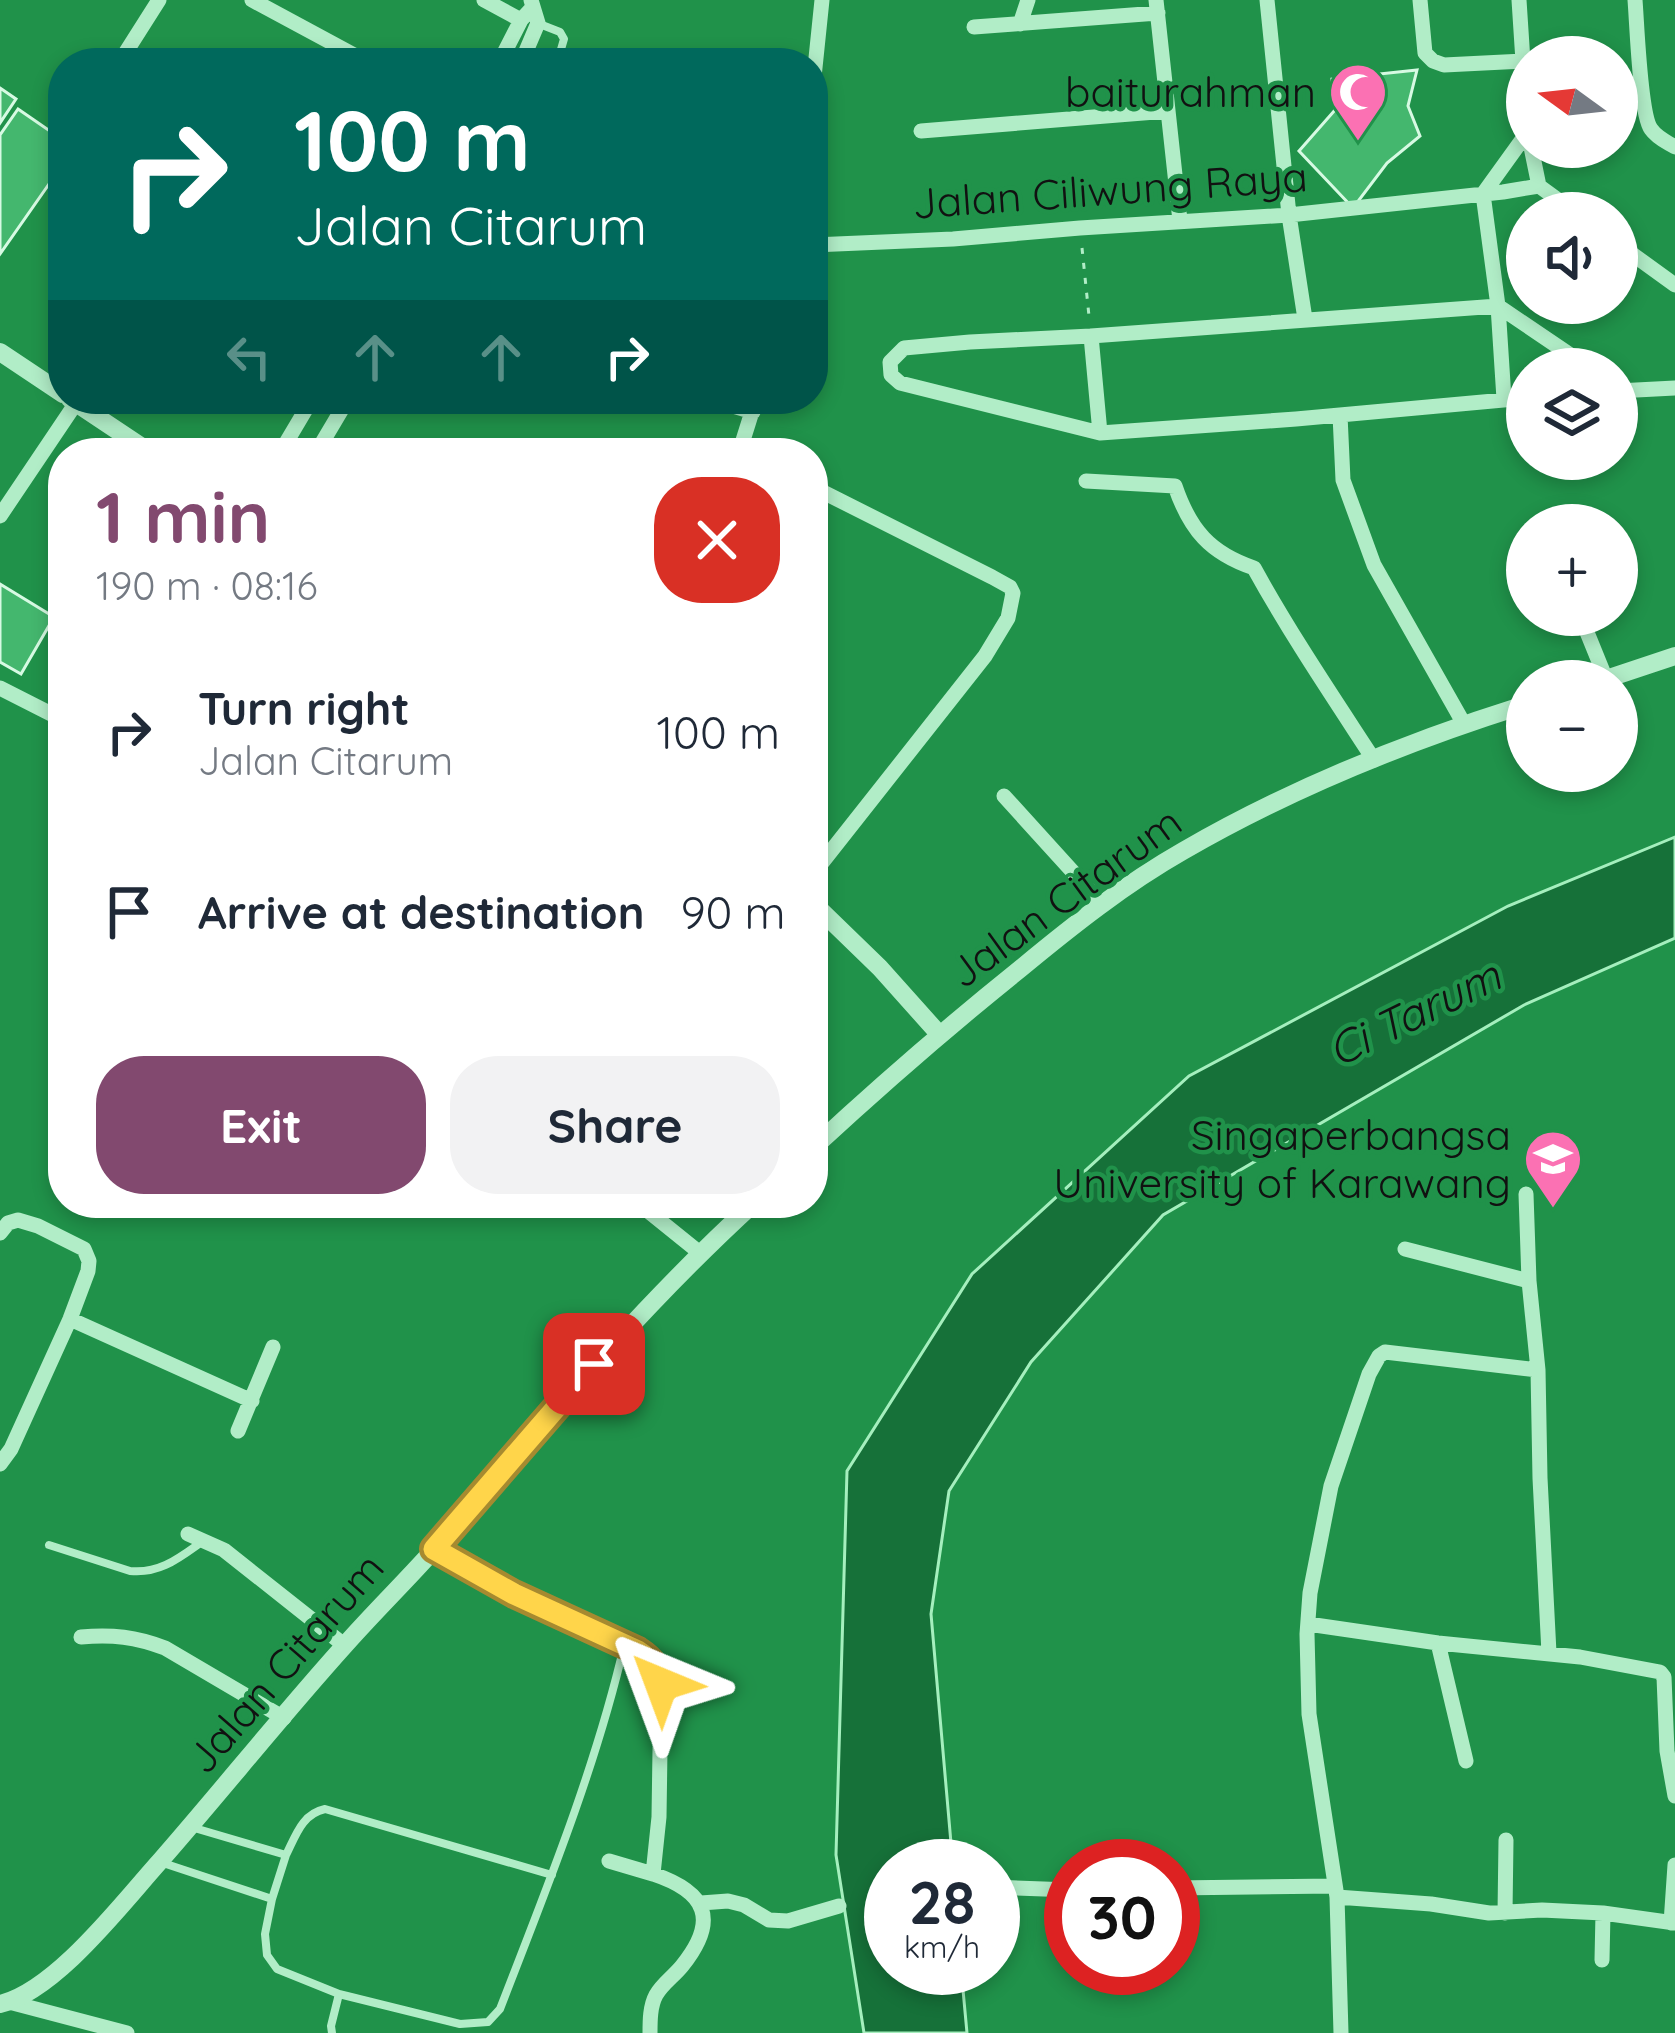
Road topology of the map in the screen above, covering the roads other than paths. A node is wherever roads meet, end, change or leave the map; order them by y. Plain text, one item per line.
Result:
1 (159, 0) edge
2 (252, 0) edge
3 (484, 0) edge
4 (822, 0) edge
5 (1028, 0) edge
6 (1267, 0) edge
7 (1420, 0) edge
8 (1519, 0) edge
9 (1634, 0) edge
10 (1157, 6) edge
11 (530, 13) edge
12 (1020, 24) junction
13 (974, 27) dead end
14 (1522, 36) edge
15 (130, 48) edge
16 (341, 48) edge
17 (508, 48) edge
18 (524, 48) edge
19 (562, 48) edge
20 (817, 48) edge
21 (1506, 63) edge
22 (1168, 110) junction
23 (921, 131) dead end
24 (1675, 147) edge
25 (1506, 162) edge
26 (1535, 168) edge
27 (1539, 186) junction
28 (1547, 192) edge
29 (1483, 194) junction
30 (1289, 215) junction
31 (1180, 221) junction
32 (828, 244) edge
33 (1638, 258) edge
34 (1675, 285) edge
35 (1498, 306) junction
36 (1305, 319) junction
37 (1091, 336) junction
38 (1560, 348) edge
39 (0, 352) edge
40 (48, 384) edge
41 (1675, 388) edge
42 (1638, 389) edge
43 (1504, 399) joint
44 (61, 414) edge
45 (92, 414) edge
46 (1340, 415) junction
47 (1100, 433) junction
48 (128, 438) edge
49 (1086, 482) dead end
50 (828, 495) edge
51 (0, 516) edge
52 (1675, 656) edge
53 (1638, 668) edge
54 (0, 688) edge
55 (1506, 711) edge
56 (48, 712) edge
57 (1464, 724) junction
58 (1374, 760) junction
59 (1004, 796) dead end
60 (828, 855) edge
61 (1102, 904) junction
62 (828, 918) edge
63 (939, 1034) junction
64 (828, 1134) edge
65 (1526, 1194) dead end
66 (657, 1218) edge
67 (738, 1218) edge
68 (0, 1233) edge
69 (1405, 1249) dead end
70 (700, 1253) junction
71 (1529, 1281) junction
72 (70, 1318) junction
73 (274, 1347) dead end
74 (1538, 1370) junction
75 (252, 1402) junction
76 (238, 1431) dead end
77 (0, 1464) edge
78 (196, 1537) joint
79 (49, 1545) dead end
80 (434, 1549) junction
81 (1308, 1624) junction
82 (81, 1637) dead end
83 (1438, 1643) junction
84 (625, 1644) junction
85 (344, 1645) junction
86 (1549, 1653) junction
87 (284, 1718) junction
88 (1671, 1740) edge
89 (1466, 1761) dead end
90 (1675, 1796) edge
91 (190, 1827) junction
92 (1506, 1840) dead end
93 (286, 1856) junction
94 (610, 1861) dead end
95 (159, 1862) junction
96 (1675, 1865) edge
97 (653, 1874) junction
98 (552, 1875) junction
99 (1200, 1889) edge
100 (1336, 1892) junction
101 (272, 1899) junction
102 (701, 1903) junction
103 (839, 1906) dead end
104 (1505, 1912) junction
105 (1604, 1913) junction
106 (1673, 1923) edge
107 (1602, 1960) dead end
108 (339, 1994) junction
109 (4, 2003) edge
110 (460, 2024) junction
111 (127, 2033) edge
112 (332, 2033) edge
113 (453, 2033) edge
114 (650, 2033) edge
115 (1341, 2033) edge

1 - 15 street
2 - 16 street
3 - 11 street
4 - 20 street
5 - 12 street
6 - 30 street
7 - 21 street
8 - 14 street
9 - 24 street
10 - 12 street
10 - 22 street
11 - 17 street
11 - 18 street
11 - 19 lane
12 - 13 street
22 - 23 street
22 - 31 street
25 - 29 street
26 - 27 street
27 - 28 street
27 - 29 street, Jalan Ciliwung Raya
29 - 30 street, Jalan Ciliwung Raya
29 - 35 street
30 - 31 street, Jalan Ciliwung Raya
30 - 36 street
31 - 32 street, Jalan Ciliwung Raya
33 - 34 street
35 - 36 street
35 - 38 street
35 - 43 street
36 - 37 street
37 - 47 street
37 - 47 street
39 - 40 street
41 - 42 street
43 - 46 street
44 - 51 street
45 - 48 street
46 - 47 street
46 - 57 street
49 - 58 street
50 - 60 street
52 - 53 street
54 - 56 street
55 - 57 street, Jalan Citarum
57 - 58 street, Jalan Citarum
58 - 61 street, Jalan Citarum
59 - 61 street
61 - 63 street, Jalan Citarum
62 - 63 street
63 - 64 street, Jalan Citarum
65 - 71 street
66 - 70 street
67 - 70 street, Jalan Citarum
68 - 72 street
69 - 71 street
70 - 80 street, Jalan Citarum
71 - 74 street
72 - 75 street
72 - 77 street
73 - 75 street
74 - 81 street
74 - 86 street
75 - 76 street
78 - 79 lane
78 - 85 street
80 - 84 street
80 - 85 street, Jalan Citarum
81 - 83 street
81 - 100 street
82 - 87 street
83 - 86 street
83 - 89 street
84 - 97 street
84 - 98 lane
85 - 87 street, Jalan Citarum
86 - 88 street
87 - 91 street, Jalan Citarum
88 - 90 street
91 - 93 lane
91 - 95 street, Jalan Citarum
92 - 104 street
93 - 98 lane
93 - 101 lane
94 - 97 street
95 - 101 lane
95 - 109 street, Jalan Citarum
96 - 106 street
97 - 102 street
98 - 110 lane
99 - 100 street
100 - 104 street
100 - 115 street
101 - 108 lane
102 - 103 street
102 - 114 street
104 - 105 street
105 - 106 street
105 - 107 street
108 - 110 lane
108 - 112 lane
109 - 111 street
110 - 113 lane

